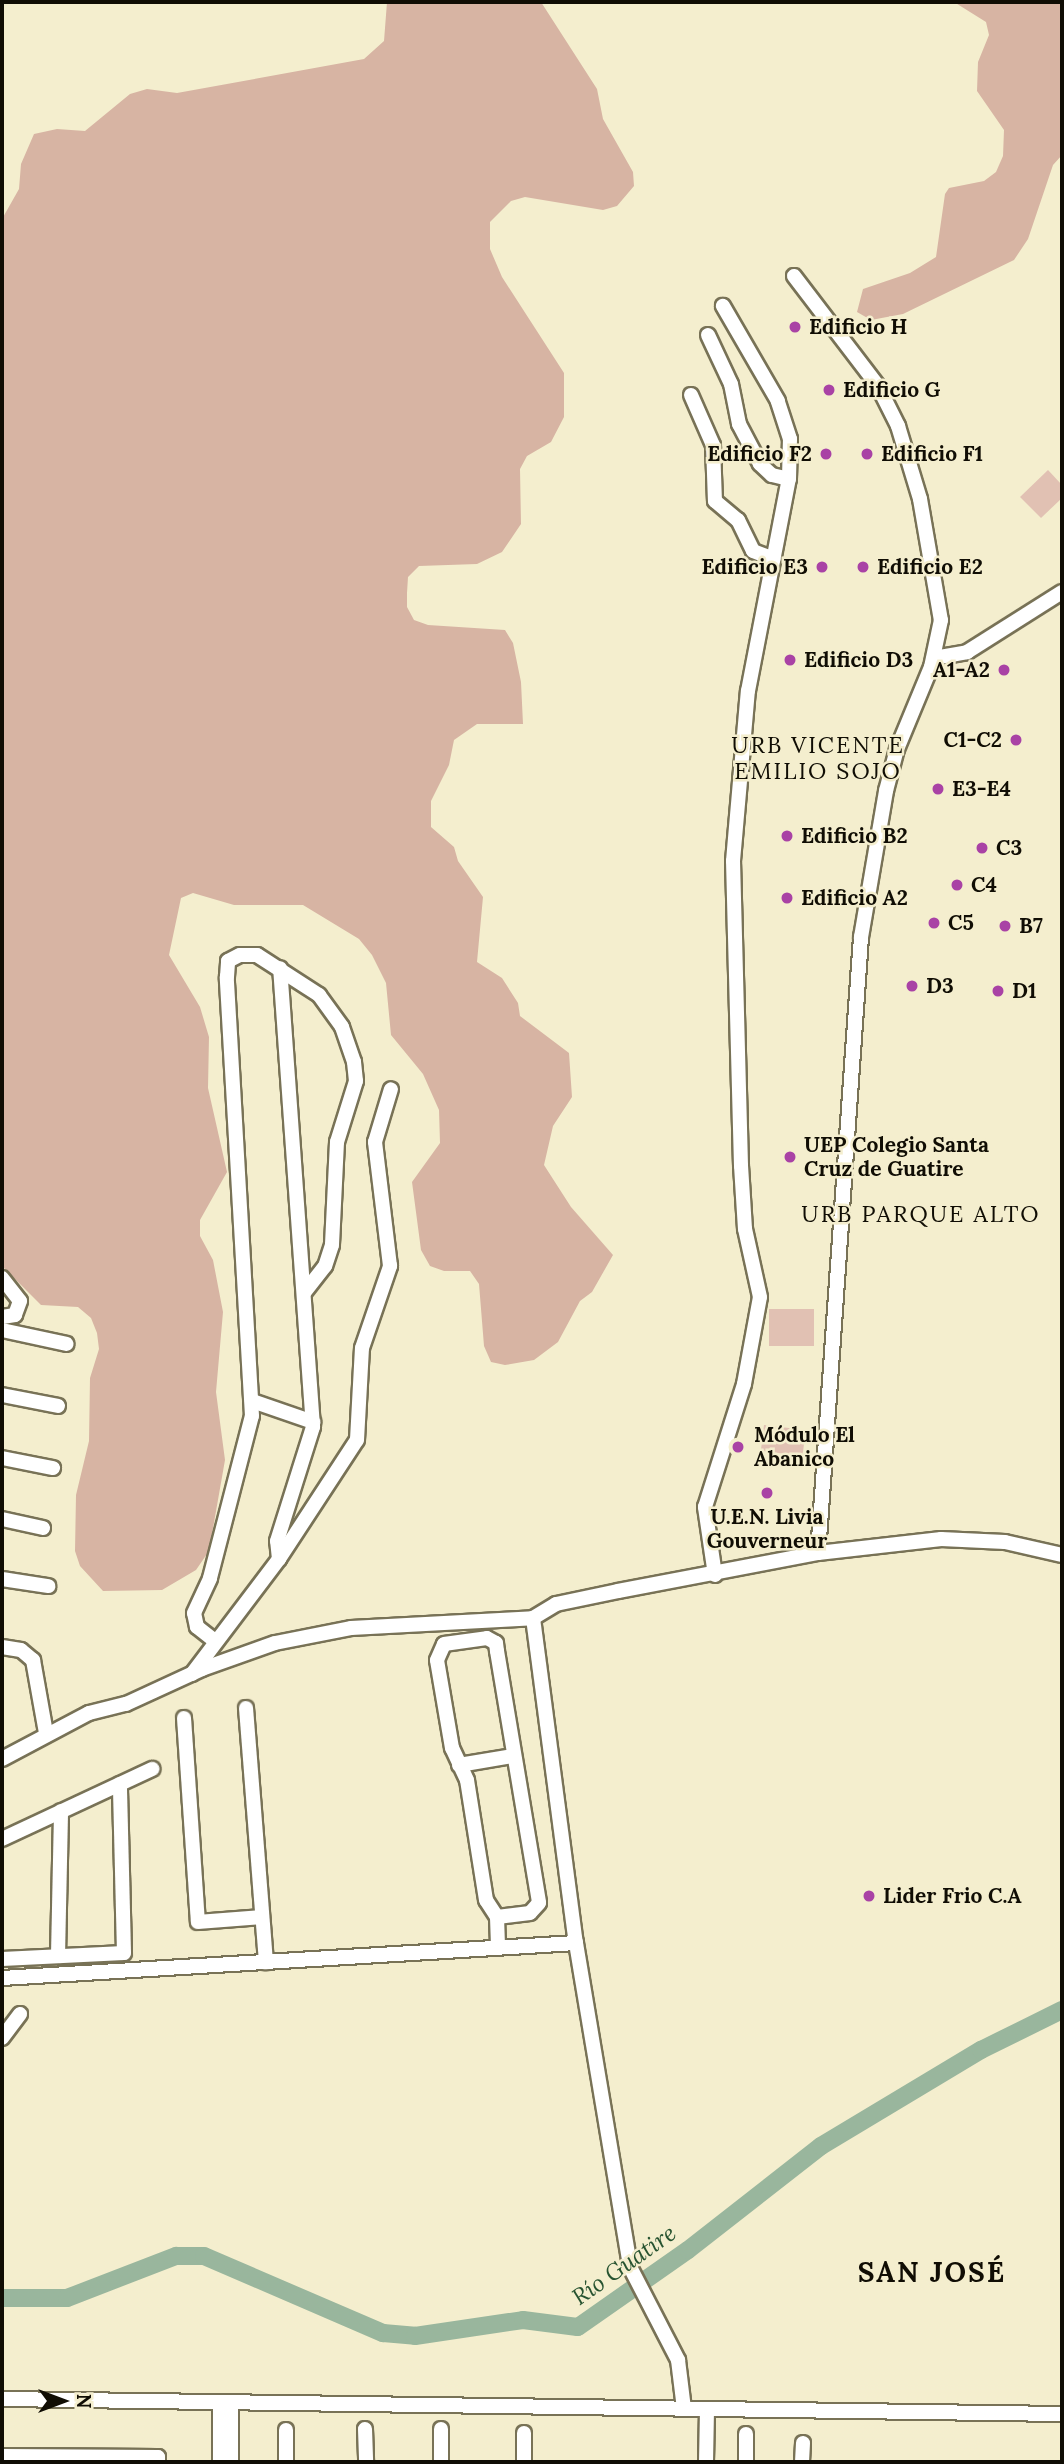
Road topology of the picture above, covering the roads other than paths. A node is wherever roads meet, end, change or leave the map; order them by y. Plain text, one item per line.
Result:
1 (794, 276) dead end
2 (723, 306) dead end
3 (708, 335) dead end
4 (691, 395) dead end
5 (789, 479) junction
6 (774, 559) junction
7 (1062, 592) edge
8 (934, 658) junction
9 (280, 968) junction
10 (391, 1089) dead end
11 (2, 1278) edge
12 (305, 1292) junction
13 (2, 1317) edge
14 (2, 1329) edge
15 (66, 1344) dead end
16 (2, 1395) edge
17 (252, 1401) junction
18 (58, 1406) dead end
19 (313, 1422) junction
20 (2, 1458) edge
21 (53, 1468) dead end
22 (2, 1519) edge
23 (43, 1528) dead end
24 (818, 1553) junction
25 (1062, 1555) edge
26 (279, 1559) junction
27 (715, 1575) junction
28 (2, 1579) edge
29 (48, 1586) dead end
30 (533, 1618) junction
31 (215, 1641) junction
32 (2, 1647) edge
33 (192, 1675) junction
34 (246, 1707) dead end
35 (184, 1718) dead end
36 (46, 1733) junction
37 (513, 1756) junction
38 (2, 1759) edge
39 (459, 1765) junction
40 (152, 1769) dead end
41 (120, 1784) junction
42 (61, 1811) junction
43 (2, 1839) edge
44 (262, 1917) junction
45 (497, 1917) junction
46 (576, 1943) junction
47 (498, 1948) junction
48 (58, 1956) junction
49 (2, 1959) edge
50 (266, 1962) junction
51 (2, 1978) edge
52 (20, 2014) dead end
53 (2, 2038) edge
54 (2, 2399) edge
55 (225, 2402) junction
56 (684, 2409) junction
57 (706, 2409) junction
58 (1062, 2414) edge
59 (365, 2429) dead end
60 (441, 2429) dead end
61 (286, 2430) dead end
62 (524, 2433) dead end
63 (746, 2434) dead end
64 (803, 2443) dead end
65 (2, 2456) edge
66 (158, 2462) edge
67 (220, 2462) edge
68 (231, 2462) edge
69 (286, 2462) edge
70 (366, 2462) edge
71 (441, 2462) edge
72 (524, 2462) edge
73 (706, 2462) edge
74 (746, 2462) edge
75 (802, 2462) edge

1 - 8 street
2 - 5 street
3 - 5 street
4 - 6 street
5 - 6 street
6 - 27 street
7 - 8 street
8 - 24 street
9 - 12 street
9 - 12 street
9 - 17 street
10 - 26 street
11 - 13 street
12 - 19 street
14 - 15 street
16 - 18 street
17 - 19 street
17 - 31 street
19 - 26 street
20 - 21 street
22 - 23 street
24 - 25 street
24 - 27 street
26 - 31 street
27 - 30 street
28 - 29 street
30 - 33 street
30 - 46 street
31 - 33 street
32 - 36 street
33 - 36 street
34 - 44 street
35 - 44 street
36 - 38 street
37 - 39 street
37 - 39 street
37 - 45 street
39 - 45 street
40 - 41 street
41 - 42 street
41 - 48 street
42 - 43 street
42 - 48 street
44 - 50 street
45 - 47 street
46 - 47 street
46 - 56 street
47 - 50 street
48 - 49 street
50 - 51 street
52 - 53 street
54 - 55 street
55 - 56 street
55 - 67 street
55 - 68 street
56 - 57 street
57 - 58 street
57 - 73 street
59 - 70 street
60 - 71 street
61 - 69 street
62 - 72 street
63 - 74 street
64 - 75 street
65 - 66 street

